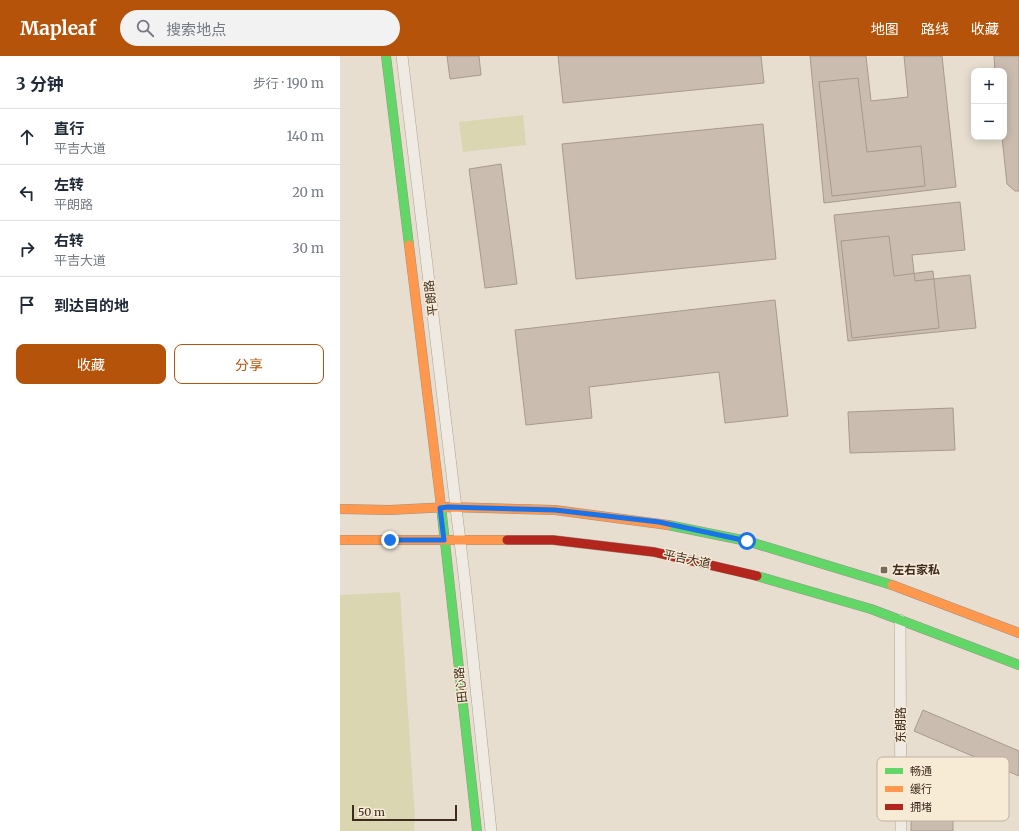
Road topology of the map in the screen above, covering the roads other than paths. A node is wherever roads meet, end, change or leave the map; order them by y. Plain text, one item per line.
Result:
1 (386, 56) edge
2 (402, 56) edge
3 (440, 508) junction
4 (456, 508) junction
5 (340, 509) edge
6 (340, 540) edge
7 (444, 540) junction
8 (460, 540) junction
9 (900, 620) junction
10 (1019, 633) edge
11 (1019, 665) edge
12 (901, 757) edge
13 (901, 821) edge
14 (477, 831) edge
15 (492, 831) edge
16 (901, 831) edge

1 - 3 main road, 平朗路
2 - 4 street, 平朗路
3 - 4 main road
3 - 5 main road
3 - 7 main road, 平朗路
4 - 8 street, 平朗路
4 - 10 main road
6 - 7 main road, 平吉大道
7 - 8 main road, 平吉大道
7 - 14 main road, 田心路
8 - 9 main road, 平吉大道
8 - 15 street, 田心路
9 - 11 main road, 平吉大道
9 - 12 street, 东朗路
13 - 16 street, 东朗路

